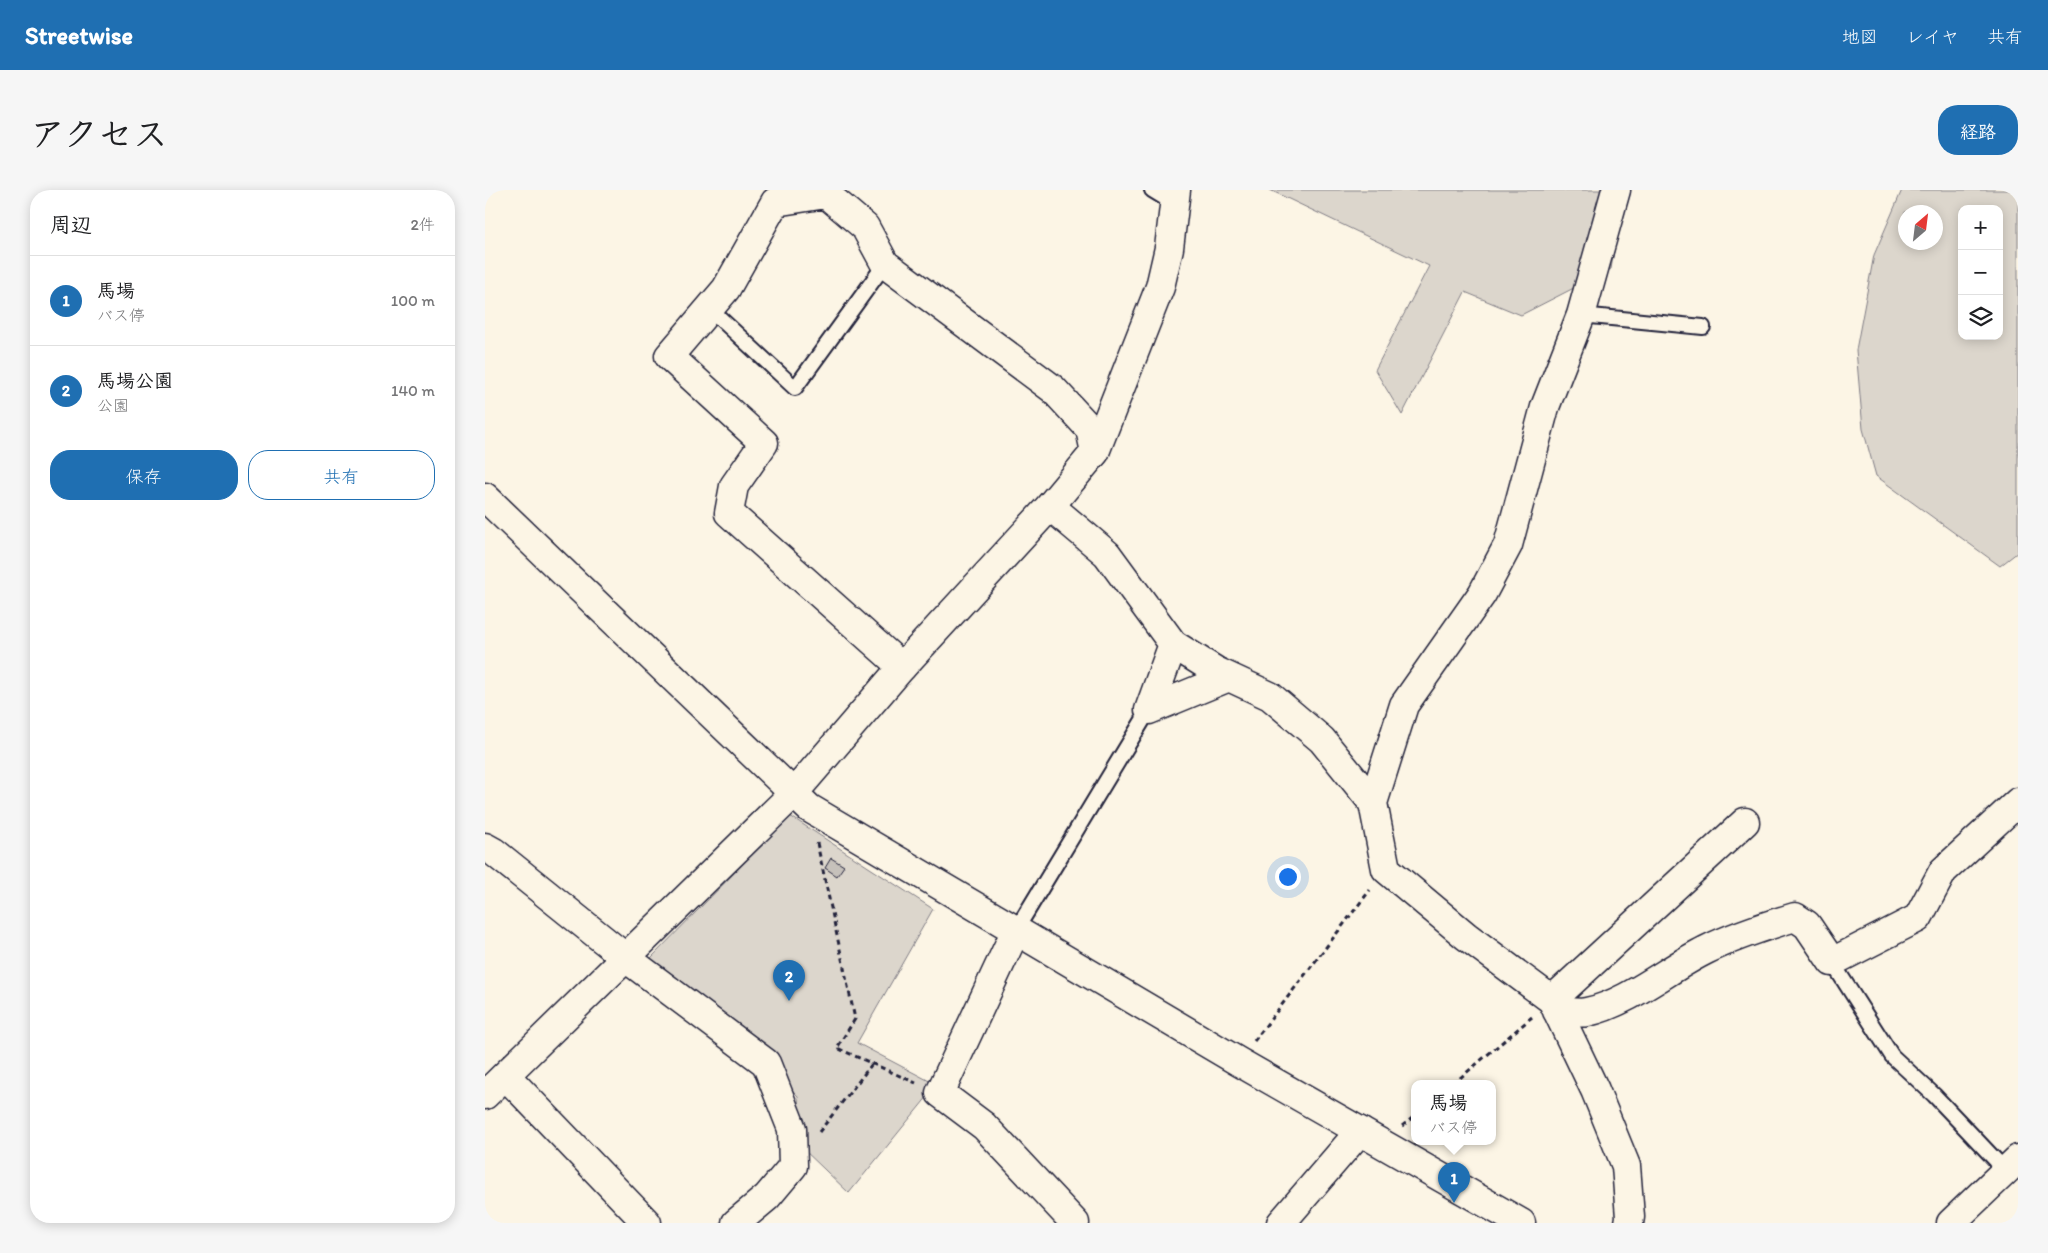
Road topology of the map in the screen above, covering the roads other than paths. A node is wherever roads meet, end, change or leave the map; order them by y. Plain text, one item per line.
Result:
1 (1152, 190) edge
2 (1616, 190) edge
3 (827, 192) edge
4 (1175, 197) edge
5 (885, 264) junction
6 (709, 308) junction
7 (1581, 315) junction
8 (1703, 327) dead end
9 (1095, 452) junction
10 (485, 497) edge
11 (1050, 506) junction
12 (1173, 644) junction
13 (902, 667) junction
14 (1229, 677) junction
15 (1149, 710) junction
16 (801, 801) junction
17 (2018, 802) edge
18 (1373, 803) junction
19 (1745, 822) dead end
20 (485, 847) edge
21 (1016, 930) junction
22 (626, 958) junction
23 (1832, 962) junction
24 (1554, 1005) junction
25 (506, 1076) junction
26 (485, 1096) edge
27 (1359, 1131) junction
28 (2014, 1169) edge
29 (647, 1223) edge
30 (736, 1223) edge
31 (1075, 1223) edge
32 (1281, 1223) edge
33 (1521, 1223) edge
34 (1629, 1223) edge
35 (1951, 1223) edge

1 - 4 lane
2 - 7 street
3 - 5 street
3 - 6 street
4 - 9 street
5 - 6 lane
5 - 9 street
6 - 13 street
7 - 8 lane
7 - 18 street
9 - 11 street
10 - 16 street
11 - 12 street
11 - 13 street
12 - 14 street
12 - 15 street
13 - 16 street
14 - 15 street
14 - 18 street
15 - 21 lane
16 - 21 street
16 - 22 street
17 - 23 street
18 - 24 street
19 - 24 street
20 - 22 street
21 - 27 street
21 - 31 street
22 - 25 street
22 - 30 street
23 - 24 street
23 - 28 lane
24 - 34 street
25 - 26 street
25 - 29 street
27 - 32 street
27 - 33 street
28 - 35 street

